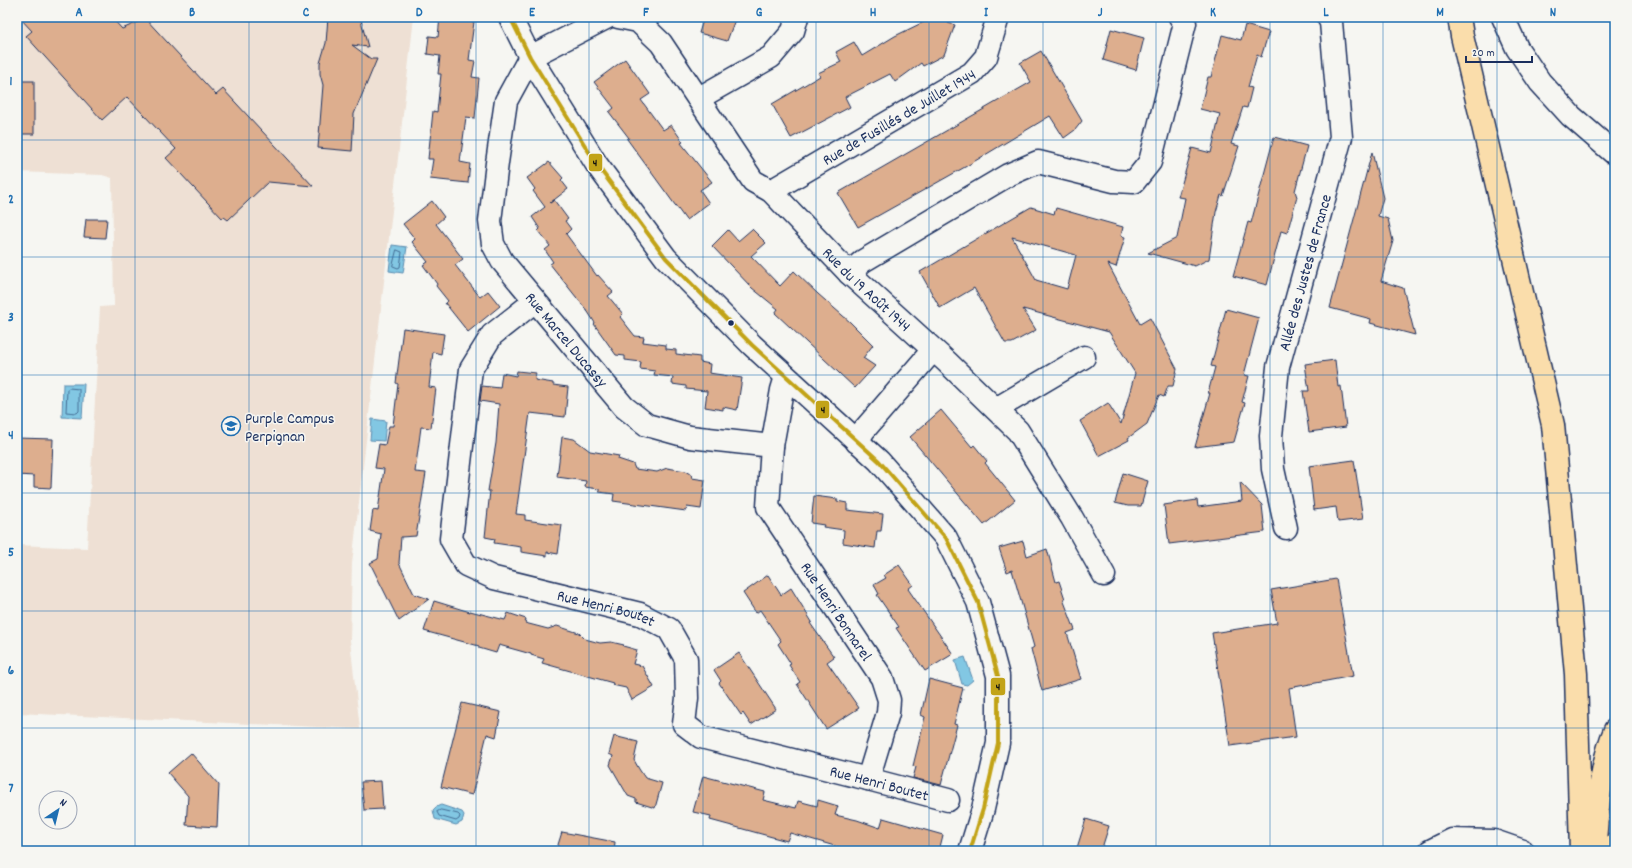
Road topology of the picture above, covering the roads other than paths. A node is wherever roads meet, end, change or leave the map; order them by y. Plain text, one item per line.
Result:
1 (510, 17) edge
2 (608, 17) edge
3 (618, 17) edge
4 (797, 17) edge
5 (998, 17) edge
6 (1180, 17) edge
7 (1328, 17) edge
8 (1459, 17) edge
9 (1502, 17) edge
10 (530, 57) junction
11 (699, 98) junction
12 (1615, 154) edge
13 (771, 191) junction
14 (849, 274) junction
15 (535, 301) junction
16 (933, 350) junction
17 (1084, 356) dead end
18 (786, 377) junction
19 (996, 409) junction
20 (857, 442) junction
21 (772, 446) junction
22 (1286, 528) dead end
23 (1104, 575) dead end
24 (1615, 730) edge
25 (868, 779) junction
26 (948, 800) dead end
27 (1615, 844) edge
28 (970, 851) edge
29 (1430, 851) edge
30 (1523, 851) edge
31 (1581, 851) edge
32 (1594, 851) edge
33 (1615, 851) edge

1 - 10 street
2 - 10 street
3 - 11 street, Rue du 19 Août 1944
4 - 11 street
5 - 13 street, Rue de Fusillés de Juillet 1944
6 - 14 street
7 - 22 street, Allée des Justes de France
8 - 31 main road
9 - 12 street
10 - 15 street, Rue Marcel Ducassy
10 - 18 street
11 - 13 street, Rue du 19 Août 1944
13 - 14 street, Rue du 19 Août 1944
14 - 16 street, Rue du 19 Août 1944
15 - 21 street, Rue Marcel Ducassy
15 - 25 street, Rue Henri Boutet
16 - 19 street, Rue du 19 Août 1944
16 - 20 street
17 - 19 street
18 - 20 street
18 - 21 street
19 - 23 street, Rue du 19 Août 1944
20 - 28 street
21 - 25 street, Rue Henri Bonnarel
24 - 32 main road
25 - 26 street, Rue Henri Boutet
27 - 33 main road
29 - 30 street

